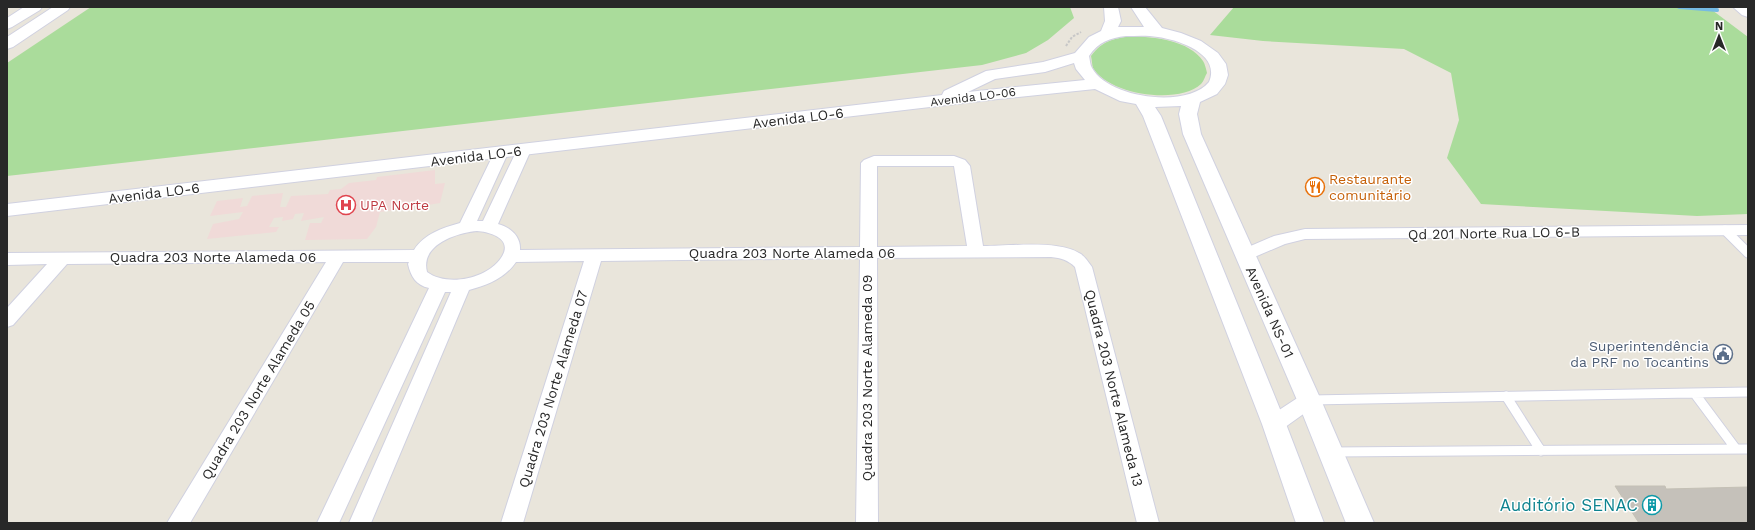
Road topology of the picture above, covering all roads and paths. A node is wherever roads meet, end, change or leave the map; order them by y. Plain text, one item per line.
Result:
1 (35, 7) edge
2 (63, 7) edge
3 (1111, 7) edge
4 (1138, 7) edge
5 (1741, 7) edge
6 (1748, 12) edge
7 (7, 24) edge
8 (1083, 31) dead end
9 (1157, 32) junction
10 (1108, 34) junction
11 (7, 44) edge
12 (1064, 49) dead end
13 (1081, 56) junction
14 (1098, 84) junction
15 (1192, 99) junction
16 (1142, 100) junction
17 (920, 104) junction
18 (524, 150) junction
19 (501, 153) junction
20 (7, 205) edge
21 (33, 207) junction
22 (7, 210) edge
23 (466, 227) junction
24 (488, 227) junction
25 (1725, 230) junction
26 (1748, 230) edge
27 (976, 252) junction
28 (868, 253) junction
29 (1748, 253) edge
30 (594, 255) junction
31 (1244, 255) junction
32 (338, 256) junction
33 (419, 256) junction
34 (510, 256) junction
35 (1073, 257) joint
36 (7, 258) edge
37 (63, 258) junction
38 (439, 286) junction
39 (462, 286) junction
40 (7, 320) edge
41 (1748, 392) edge
42 (1694, 394) junction
43 (1506, 396) junction
44 (1310, 400) junction
45 (1274, 424) junction
46 (1736, 449) junction
47 (1748, 449) edge
48 (1541, 451) junction
49 (1332, 452) junction
50 (178, 523) edge
51 (328, 523) edge
52 (360, 523) edge
53 (512, 523) edge
54 (867, 523) edge
55 (1148, 523) edge
56 (1310, 523) edge
57 (1360, 523) edge

1 - 7 street
2 - 11 street
3 - 10 street
4 - 9 street
5 - 6 main road
8 - 12 path
9 - 10 street
9 - 15 street
10 - 13 street
13 - 14 street
13 - 17 street, Avenida LO-06
14 - 16 street
14 - 17 street, Avenida LO-06
15 - 16 street
15 - 31 street, Avenida NS-01
16 - 45 street
17 - 18 street, Avenida LO-6
18 - 19 street, Avenida LO-6
18 - 24 street
19 - 21 street, Avenida LO-6
19 - 23 street
20 - 21 street
21 - 22 street
23 - 24 street
23 - 33 street
24 - 34 street
25 - 26 street, Qd 201 Norte Rua LO 6-B
25 - 29 lane
25 - 31 street, Qd 201 Norte Rua LO 6-B
27 - 28 street, Quadra 203 Norte Alameda 06
27 - 28 street, Quadra 203 Norte Alameda 09
27 - 35 street, Quadra 203 Norte Alameda 06
28 - 30 street, Quadra 203 Norte Alameda 06
28 - 54 street, Quadra 203 Norte Alameda 09
30 - 34 street, Quadra 203 Norte Alameda 06
30 - 53 street, Quadra 203 Norte Alameda 07
31 - 44 street, Avenida NS-01
32 - 33 street, Quadra 203 Norte Alameda 06
32 - 37 street, Quadra 203 Norte Alameda 06
32 - 50 street, Quadra 203 Norte Alameda 05
33 - 38 street
34 - 39 street
35 - 55 street, Quadra 203 Norte Alameda 13
36 - 37 street, Quadra 203 Norte Alameda 06
37 - 40 street
38 - 39 street
38 - 51 street
39 - 52 street
41 - 42 lane
42 - 43 lane
42 - 46 lane
43 - 44 lane
43 - 48 lane
44 - 45 street
44 - 49 street, Avenida NS-01
45 - 56 street
46 - 47 lane
46 - 48 lane
48 - 49 lane
49 - 57 street, Avenida NS-01

